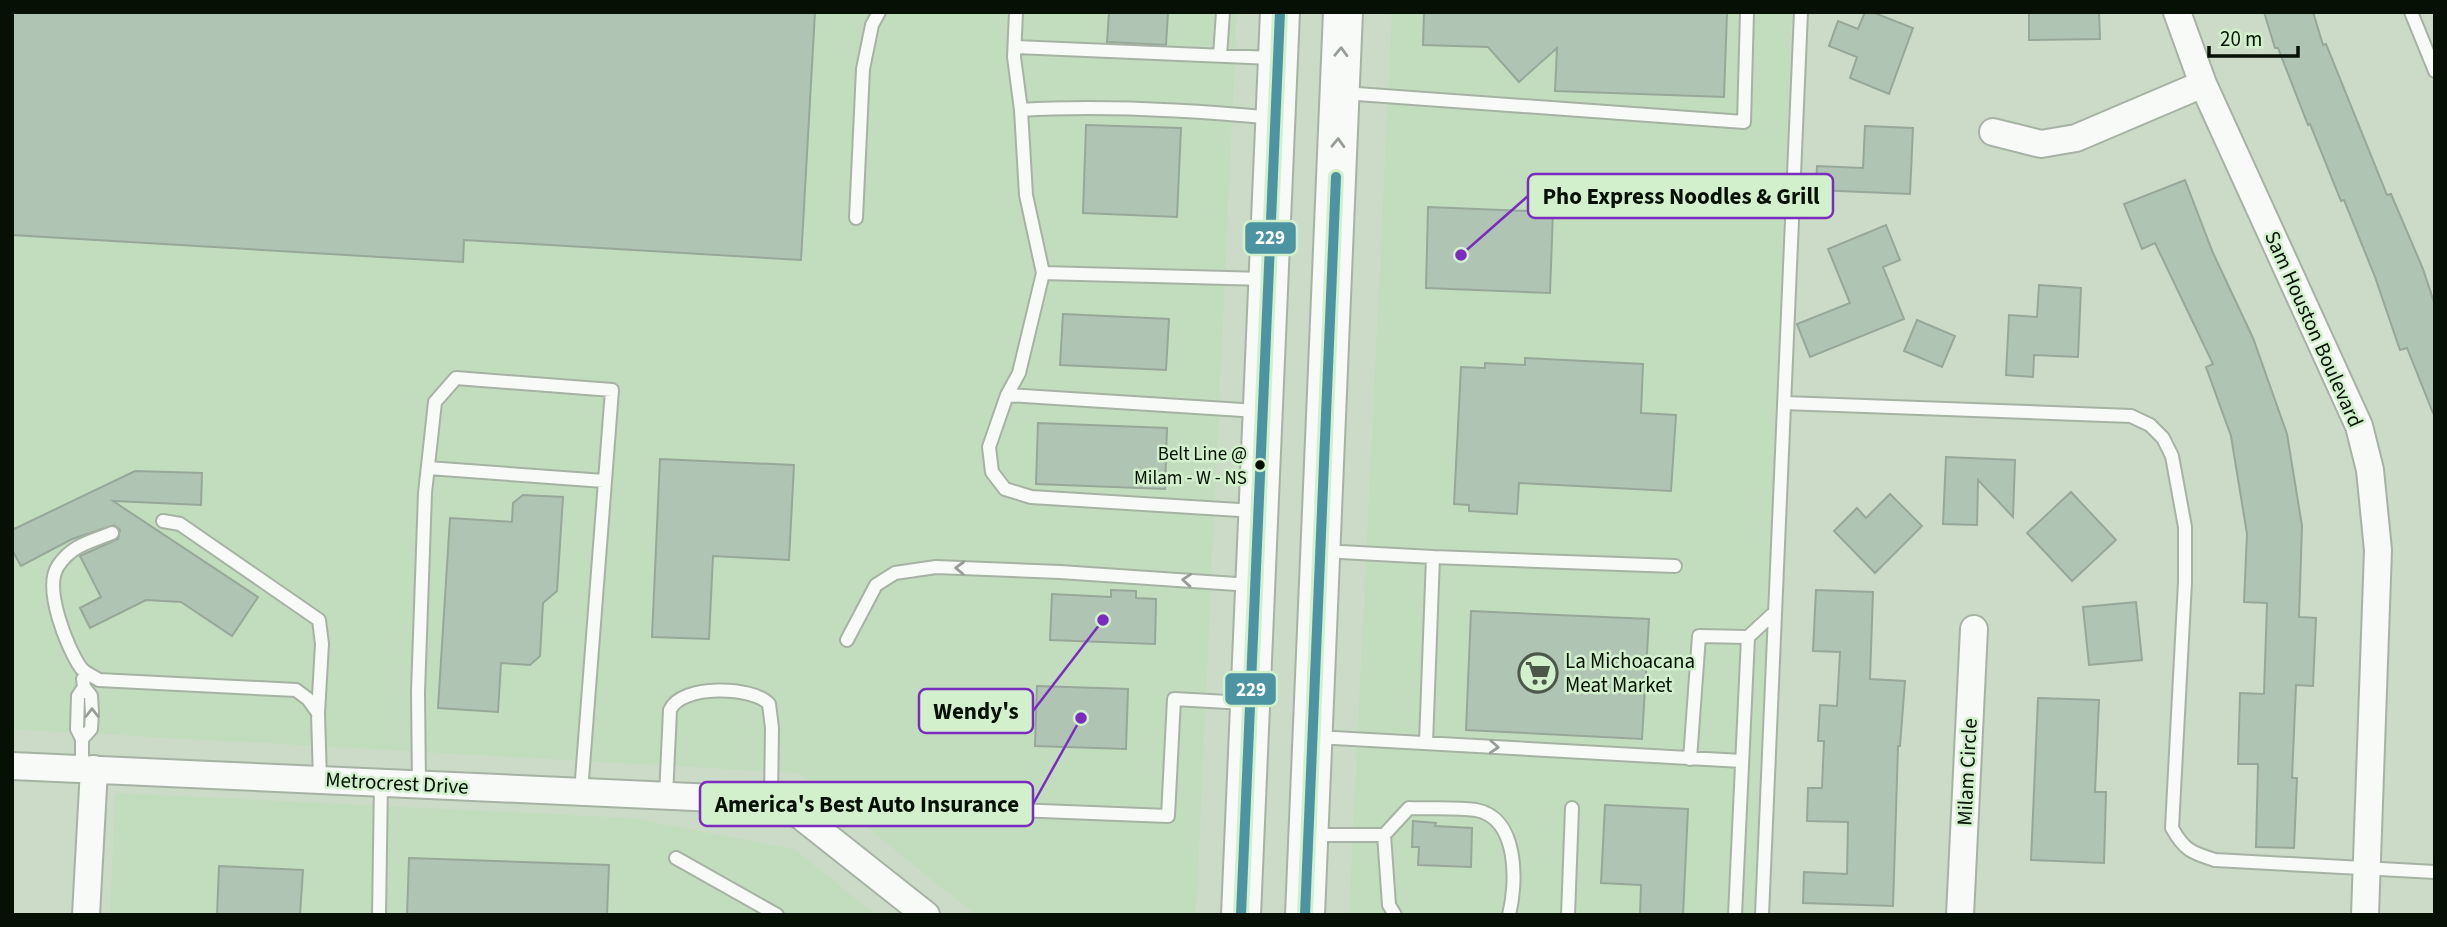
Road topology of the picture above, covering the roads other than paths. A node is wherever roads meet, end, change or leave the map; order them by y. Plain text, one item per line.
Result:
1 (879, 12) edge
2 (1016, 12) edge
3 (1223, 12) edge
4 (1280, 12) edge
5 (1343, 12) edge
6 (1747, 12) edge
7 (1801, 12) edge
8 (2177, 12) edge
9 (2411, 12) edge
10 (1015, 47) junction
11 (1220, 56) junction
12 (1278, 58) junction
13 (2435, 71) edge
14 (2203, 84) junction
15 (1340, 92) junction
16 (1021, 110) junction
17 (1275, 119) junction
18 (1993, 132) dead end
19 (856, 218) dead end
20 (1043, 273) junction
21 (1269, 279) junction
22 (1007, 395) junction
23 (1784, 403) junction
24 (1263, 411) junction
25 (428, 468) junction
26 (604, 481) junction
27 (1259, 511) junction
28 (163, 521) dead end
29 (112, 533) dead end
30 (1321, 551) junction
31 (1433, 557) junction
32 (1675, 566) dead end
33 (1255, 585) junction
34 (1775, 612) junction
35 (1974, 629) dead end
36 (1748, 637) junction
37 (847, 640) dead end
38 (83, 671) junction
39 (1250, 704) junction
40 (318, 713) junction
41 (1313, 737) junction
42 (1426, 743) junction
43 (1690, 759) junction
44 (1742, 761) junction
45 (12, 766) edge
46 (88, 769) junction
47 (320, 780) junction
48 (381, 782) junction
49 (419, 785) junction
50 (581, 792) junction
51 (666, 796) junction
52 (776, 801) junction
53 (1572, 808) dead end
54 (1309, 835) junction
55 (1384, 835) junction
56 (676, 858) dead end
57 (2366, 869) junction
58 (2435, 872) edge
59 (86, 915) edge
60 (379, 915) edge
61 (777, 915) edge
62 (926, 915) edge
63 (1241, 915) edge
64 (1306, 915) edge
65 (1395, 915) edge
66 (1509, 915) edge
67 (1569, 915) edge
68 (1735, 915) edge
69 (1762, 915) edge
70 (1960, 915) edge
71 (2365, 915) edge

1 - 19 lane
2 - 10 lane
3 - 11 lane
4 - 12 main road
15 -> 5 main road
6 - 15 lane
7 - 23 lane
8 - 14 street, Sam Houston Boulevard
9 - 13 lane
10 - 11 lane
10 - 16 lane
11 - 12 lane
12 - 17 main road
14 - 18 street
14 - 57 street, Sam Houston Boulevard
30 -> 15 main road
16 - 17 lane
16 - 20 lane
17 - 21 main road
20 - 21 lane
20 - 22 lane
21 - 24 main road
22 - 24 lane
22 - 27 lane
23 - 34 lane
23 - 57 lane
24 - 27 main road
25 - 26 lane
25 - 26 lane
25 - 49 lane
26 - 50 lane
27 - 33 main road
28 - 40 lane
29 - 38 lane
30 - 31 lane
30 - 41 main road
31 - 32 lane
31 - 42 lane
33 -> 37 lane
33 - 39 main road
34 - 36 lane
34 - 69 lane
35 - 70 street, Milam Circle
36 - 43 lane
36 - 44 lane
38 - 40 lane
38 - 46 lane
39 - 52 lane
39 - 63 main road
40 - 47 lane
41 - 42 lane
41 - 54 main road
42 -> 43 lane
43 - 44 lane
44 - 68 lane
45 - 46 street, Metrocrest Drive
46 - 47 street, Metrocrest Drive
46 - 59 street
47 - 48 street, Metrocrest Drive
48 - 49 street, Metrocrest Drive
48 - 60 lane
49 - 50 street, Metrocrest Drive
50 - 51 street, Metrocrest Drive
51 - 52 street, Metrocrest Drive
51 - 52 lane
52 - 62 street
53 - 67 lane
54 - 55 lane
54 - 64 main road
55 - 65 lane
55 - 66 lane
56 - 61 lane
57 - 58 lane
57 - 71 street, Sam Houston Boulevard

